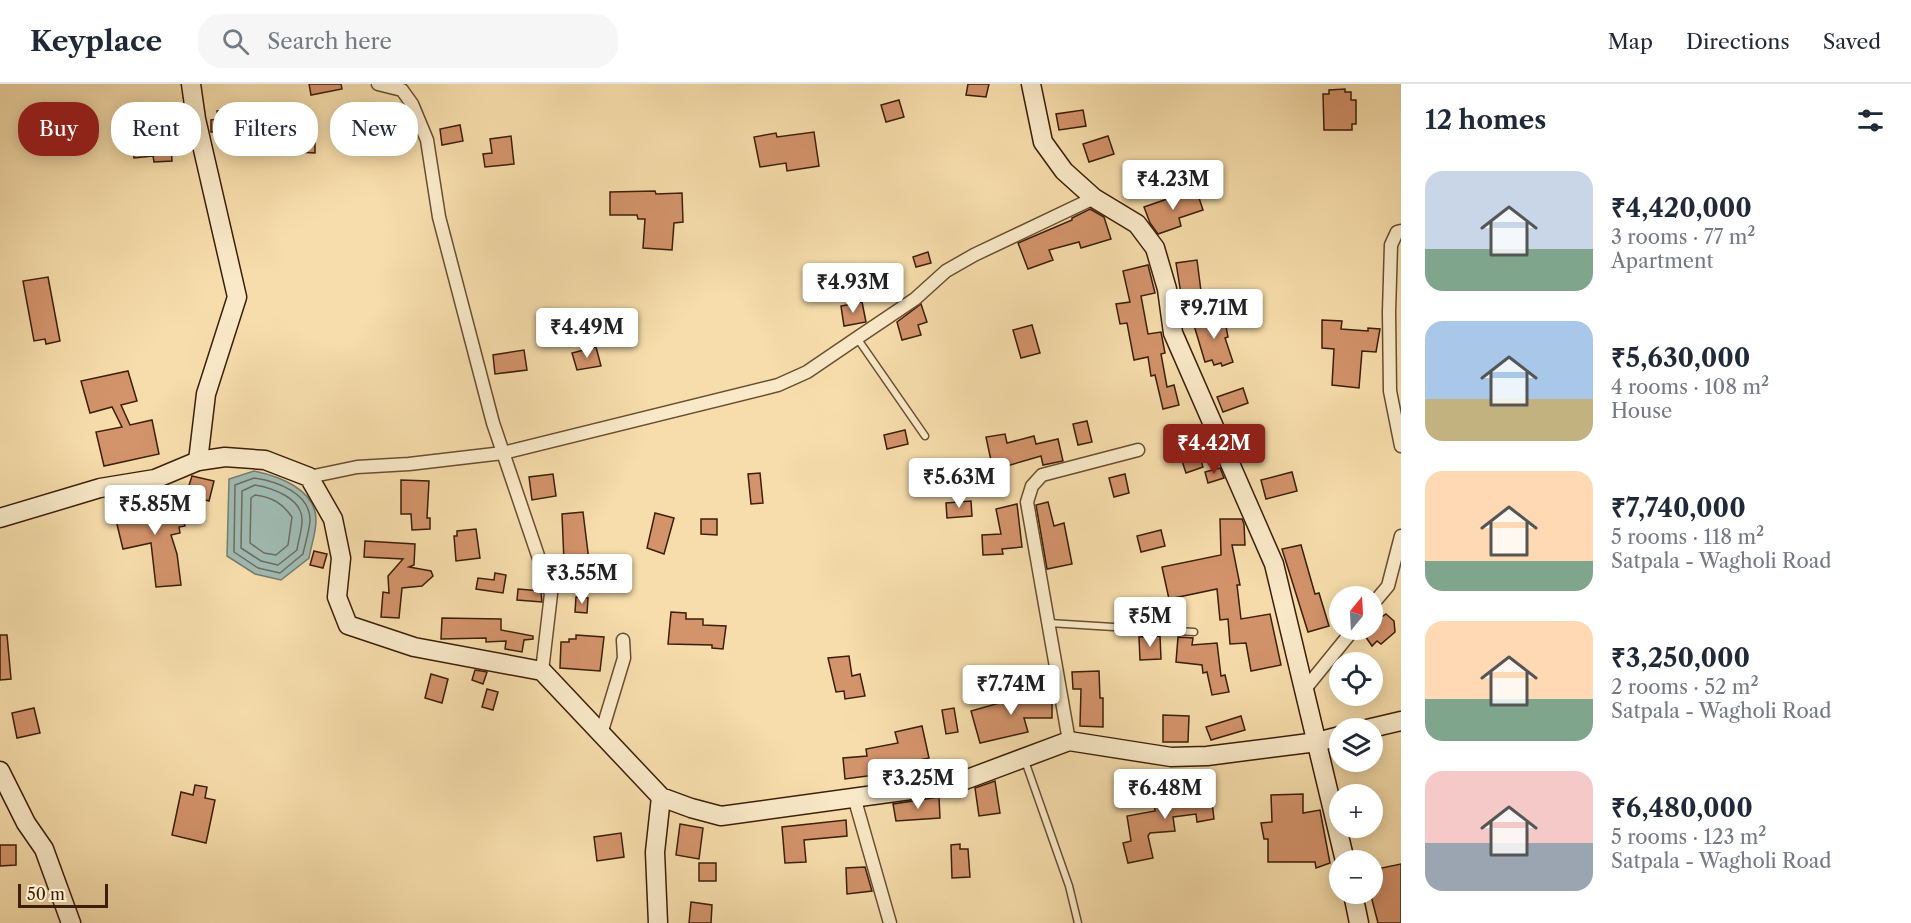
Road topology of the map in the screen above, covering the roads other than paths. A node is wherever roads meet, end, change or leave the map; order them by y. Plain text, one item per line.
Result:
1 (191, 84) edge
2 (378, 84) edge
3 (1031, 84) edge
4 (1094, 198) junction
5 (1401, 231) edge
6 (857, 338) junction
7 (925, 436) dead end
8 (1401, 446) edge
9 (1138, 450) dead end
10 (503, 453) junction
11 (198, 461) junction
12 (309, 477) junction
13 (0, 518) edge
14 (1401, 536) edge
15 (1383, 592) edge
16 (1048, 623) junction
17 (1194, 632) dead end
18 (622, 640) dead end
19 (1345, 640) edge
20 (542, 671) junction
21 (1305, 689) junction
22 (1401, 721) edge
23 (1383, 725) edge
24 (601, 734) junction
25 (1329, 739) edge
26 (1069, 741) junction
27 (1317, 742) junction
28 (1024, 758) junction
29 (0, 771) edge
30 (661, 797) junction
31 (854, 797) junction
32 (1342, 850) edge
33 (1355, 904) edge
34 (71, 923) edge
35 (658, 923) edge
36 (890, 923) edge
37 (1078, 923) edge
38 (1359, 923) edge

1 - 11 main road
2 - 10 street
3 - 4 main road
4 - 6 street
4 - 21 main road
5 - 8 street
6 - 7 lane
6 - 10 street
9 - 16 street
10 - 12 street
10 - 20 street
11 - 12 main road
11 - 13 main road
12 - 20 main road
14 - 15 street
16 - 17 lane
16 - 26 street
18 - 24 street
19 - 21 street
20 - 24 main road
21 - 27 main road
22 - 23 main road
24 - 30 main road
25 - 27 main road
26 - 27 main road
26 - 28 main road
27 - 32 main road
28 - 31 main road
28 - 37 lane
29 - 34 main road
30 - 31 main road
30 - 35 main road
31 - 36 street
33 - 38 main road

